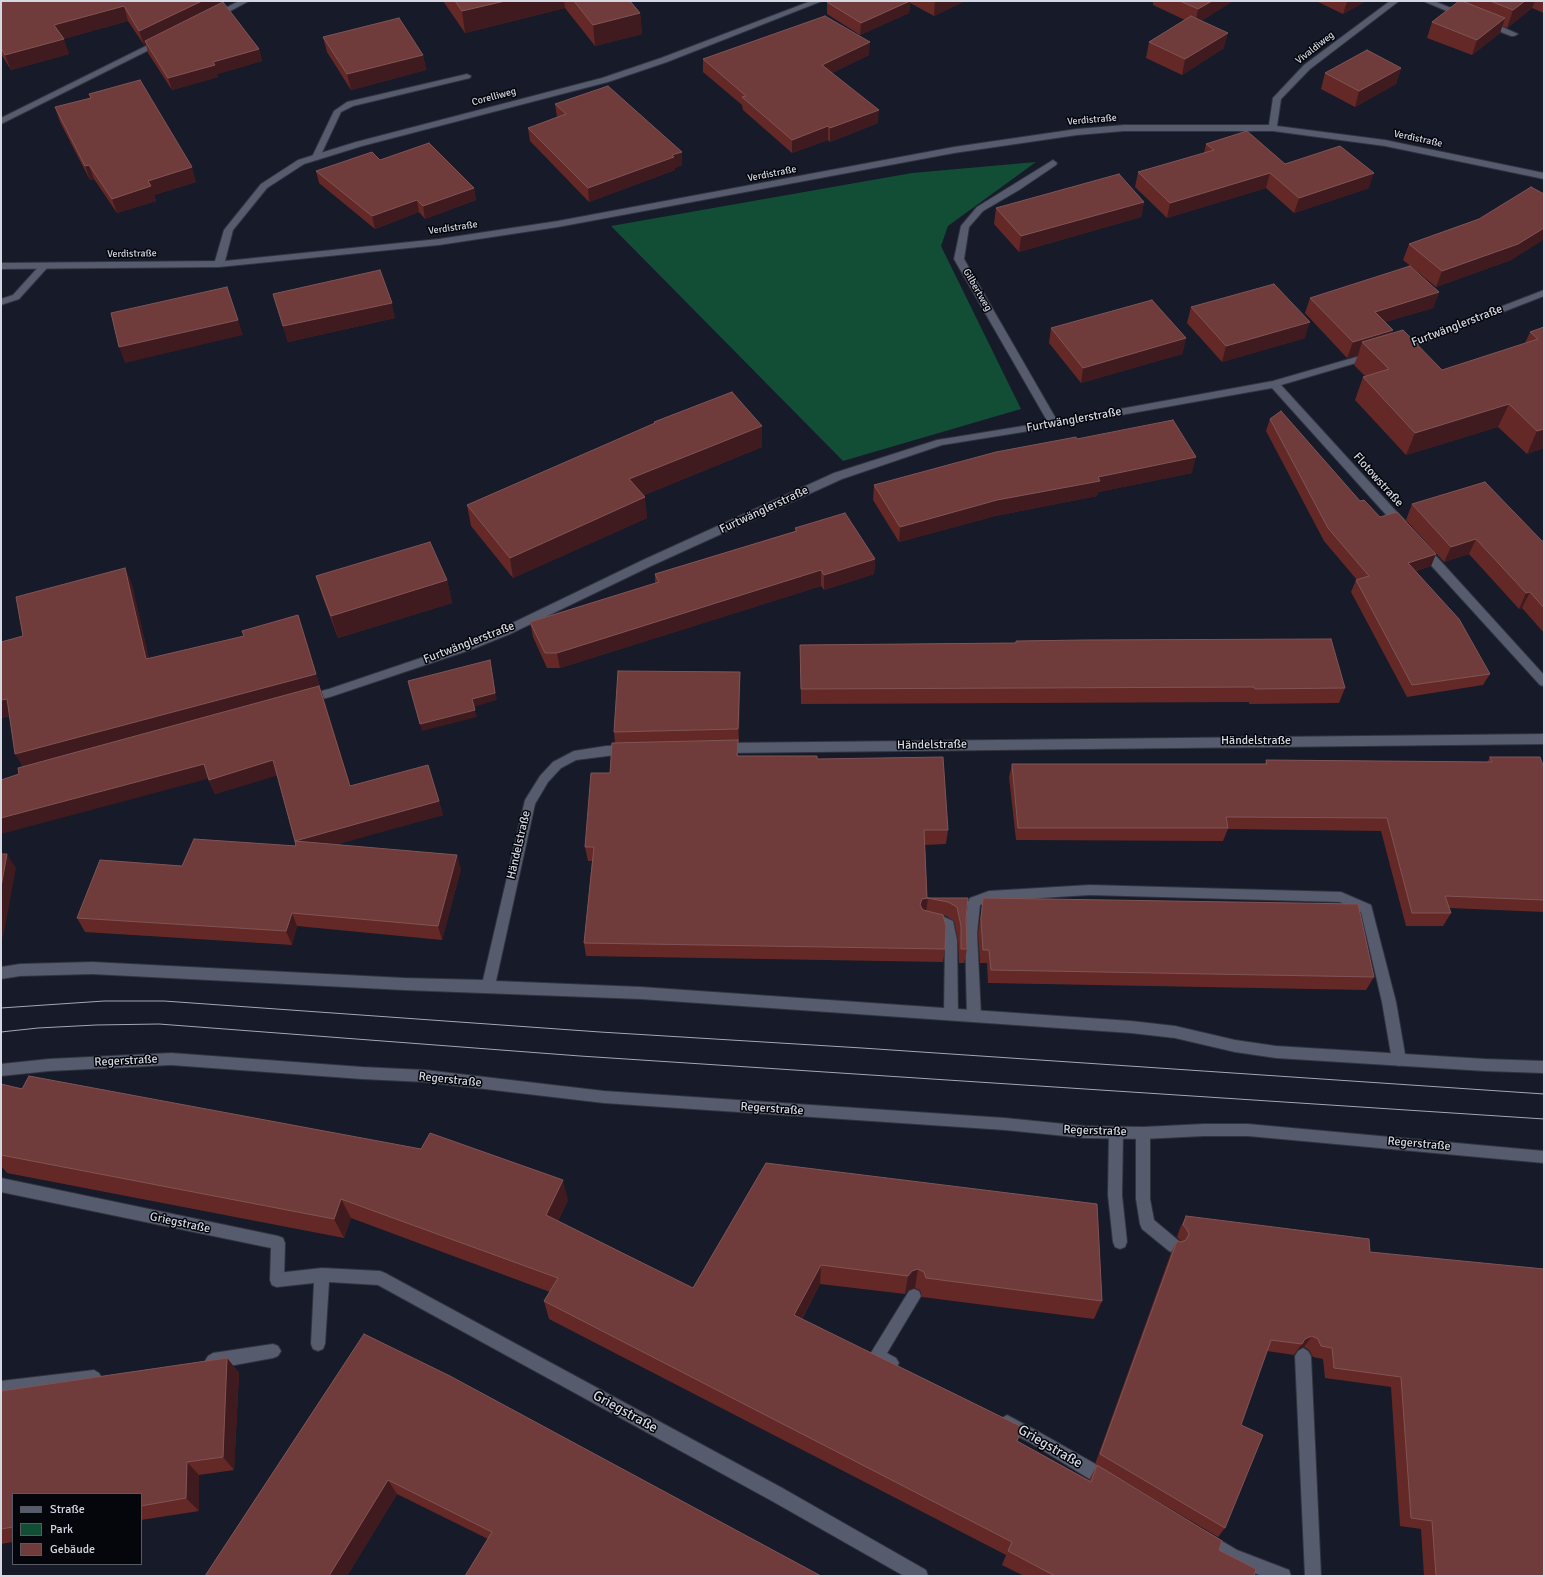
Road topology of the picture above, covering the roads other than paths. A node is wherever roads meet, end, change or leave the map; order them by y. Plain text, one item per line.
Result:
1 (245, 1) edge
2 (818, 1) edge
3 (1395, 1) edge
4 (1427, 1) edge
5 (206, 20) edge
6 (1514, 34) edge
7 (166, 39) edge
8 (467, 76) dead end
9 (1, 121) edge
10 (1273, 128) junction
11 (316, 157) junction
12 (1053, 163) dead end
13 (1544, 176) edge
14 (219, 264) junction
15 (1, 266) edge
16 (44, 266) junction
17 (1544, 293) edge
18 (1, 302) edge
19 (1274, 384) junction
20 (1054, 424) junction
21 (1544, 682) edge
22 (293, 702) edge
23 (1544, 739) edge
24 (714, 748) edge
25 (637, 750) edge
26 (926, 918) edge
27 (1, 972) edge
28 (488, 986) junction
29 (951, 1014) junction
30 (974, 1016) junction
31 (1400, 1060) junction
32 (1544, 1067) edge
33 (1, 1070) edge
34 (1116, 1132) junction
35 (1143, 1133) junction
36 (1544, 1156) edge
37 (1, 1185) edge
38 (1120, 1242) dead end
39 (1174, 1246) edge
40 (322, 1276) junction
41 (914, 1296) edge
42 (318, 1344) dead end
43 (273, 1351) dead end
44 (1303, 1356) edge
45 (201, 1363) edge
46 (904, 1370) edge
47 (109, 1376) edge
48 (1, 1389) edge
49 (993, 1416) edge
50 (1122, 1489) edge
51 (1196, 1533) edge
52 (920, 1576) edge
53 (1283, 1576) edge
54 (1313, 1576) edge

1 - 5 street
2 - 11 street, Corelliweg
3 - 10 street, Vivaldiweg
4 - 6 street
7 - 9 street
8 - 11 street
10 - 13 street, Verdistraße
10 - 14 street, Verdistraße
11 - 14 street, Corelliweg
12 - 20 street, Gilbertweg
14 - 16 street, Verdistraße
15 - 16 street, Verdistraße
16 - 18 street
17 - 19 street, Furtwänglerstraße
19 - 20 street, Furtwänglerstraße
19 - 21 street, Flotowstraße
20 - 22 street, Furtwänglerstraße
23 - 24 street, Händelstraße
25 - 28 street, Händelstraße
26 - 29 street
27 - 28 street
28 - 29 street
29 - 30 street
30 - 31 street
30 - 31 street
31 - 32 street
33 - 34 street, Regerstraße
34 - 35 street, Regerstraße
34 - 38 street
35 - 36 street, Regerstraße
35 - 39 street
37 - 40 street, Griegstraße
40 - 42 street
40 - 52 street, Griegstraße
41 - 46 street
43 - 45 street
44 - 54 street
47 - 48 street
49 - 50 street, Griegstraße
51 - 53 street

